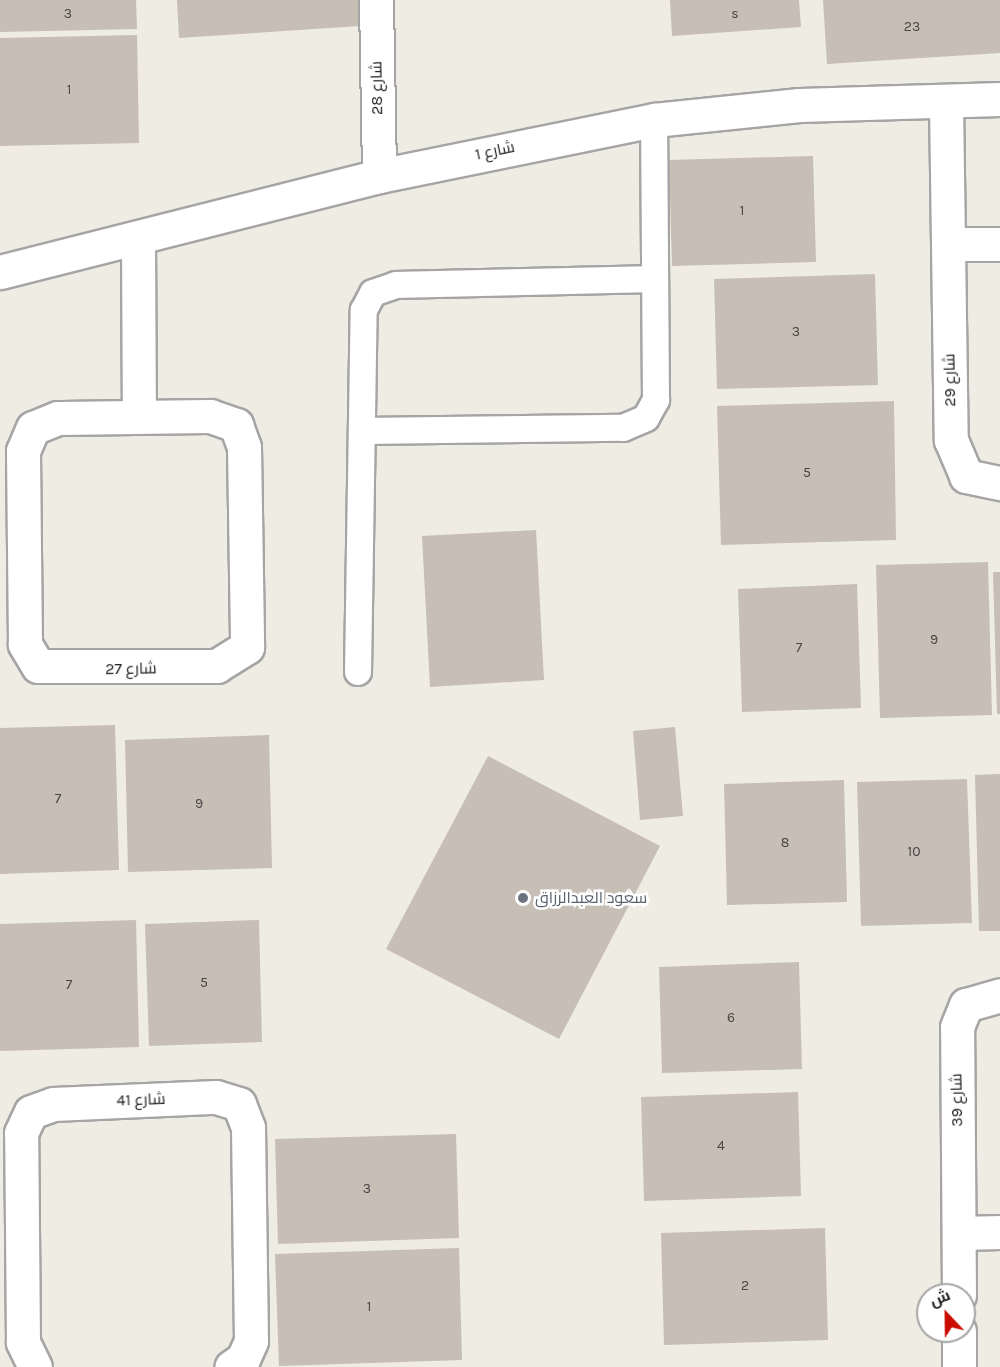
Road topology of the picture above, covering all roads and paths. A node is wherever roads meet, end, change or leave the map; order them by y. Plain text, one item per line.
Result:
1 (376, 0) edge
2 (1000, 99) edge
3 (946, 101) junction
4 (654, 120) junction
5 (379, 176) junction
6 (138, 240) junction
7 (948, 244) junction
8 (1000, 244) edge
9 (0, 272) edge
10 (654, 279) junction
11 (139, 416) junction
12 (362, 431) junction
13 (1000, 483) edge
14 (358, 672) dead end
15 (1000, 995) edge
16 (1000, 1232) edge
17 (959, 1233) junction
18 (959, 1283) edge
19 (959, 1343) edge
20 (35, 1367) edge
21 (231, 1367) edge
22 (959, 1367) edge

1 - 5 street, شارع 28
2 - 3 street, شارع 1
3 - 4 street, شارع 1
3 - 7 street, شارع 29
4 - 5 street, شارع 1
4 - 10 lane
5 - 6 street, شارع 1
6 - 9 street, شارع 1
6 - 11 street
7 - 8 street
7 - 13 street, شارع 29
10 - 12 lane
10 - 12 lane
11 - 11 street, شارع 27
12 - 14 lane
15 - 17 street, شارع 39
16 - 17 street
17 - 18 street, شارع 39
19 - 22 street
20 - 21 street, شارع 41

